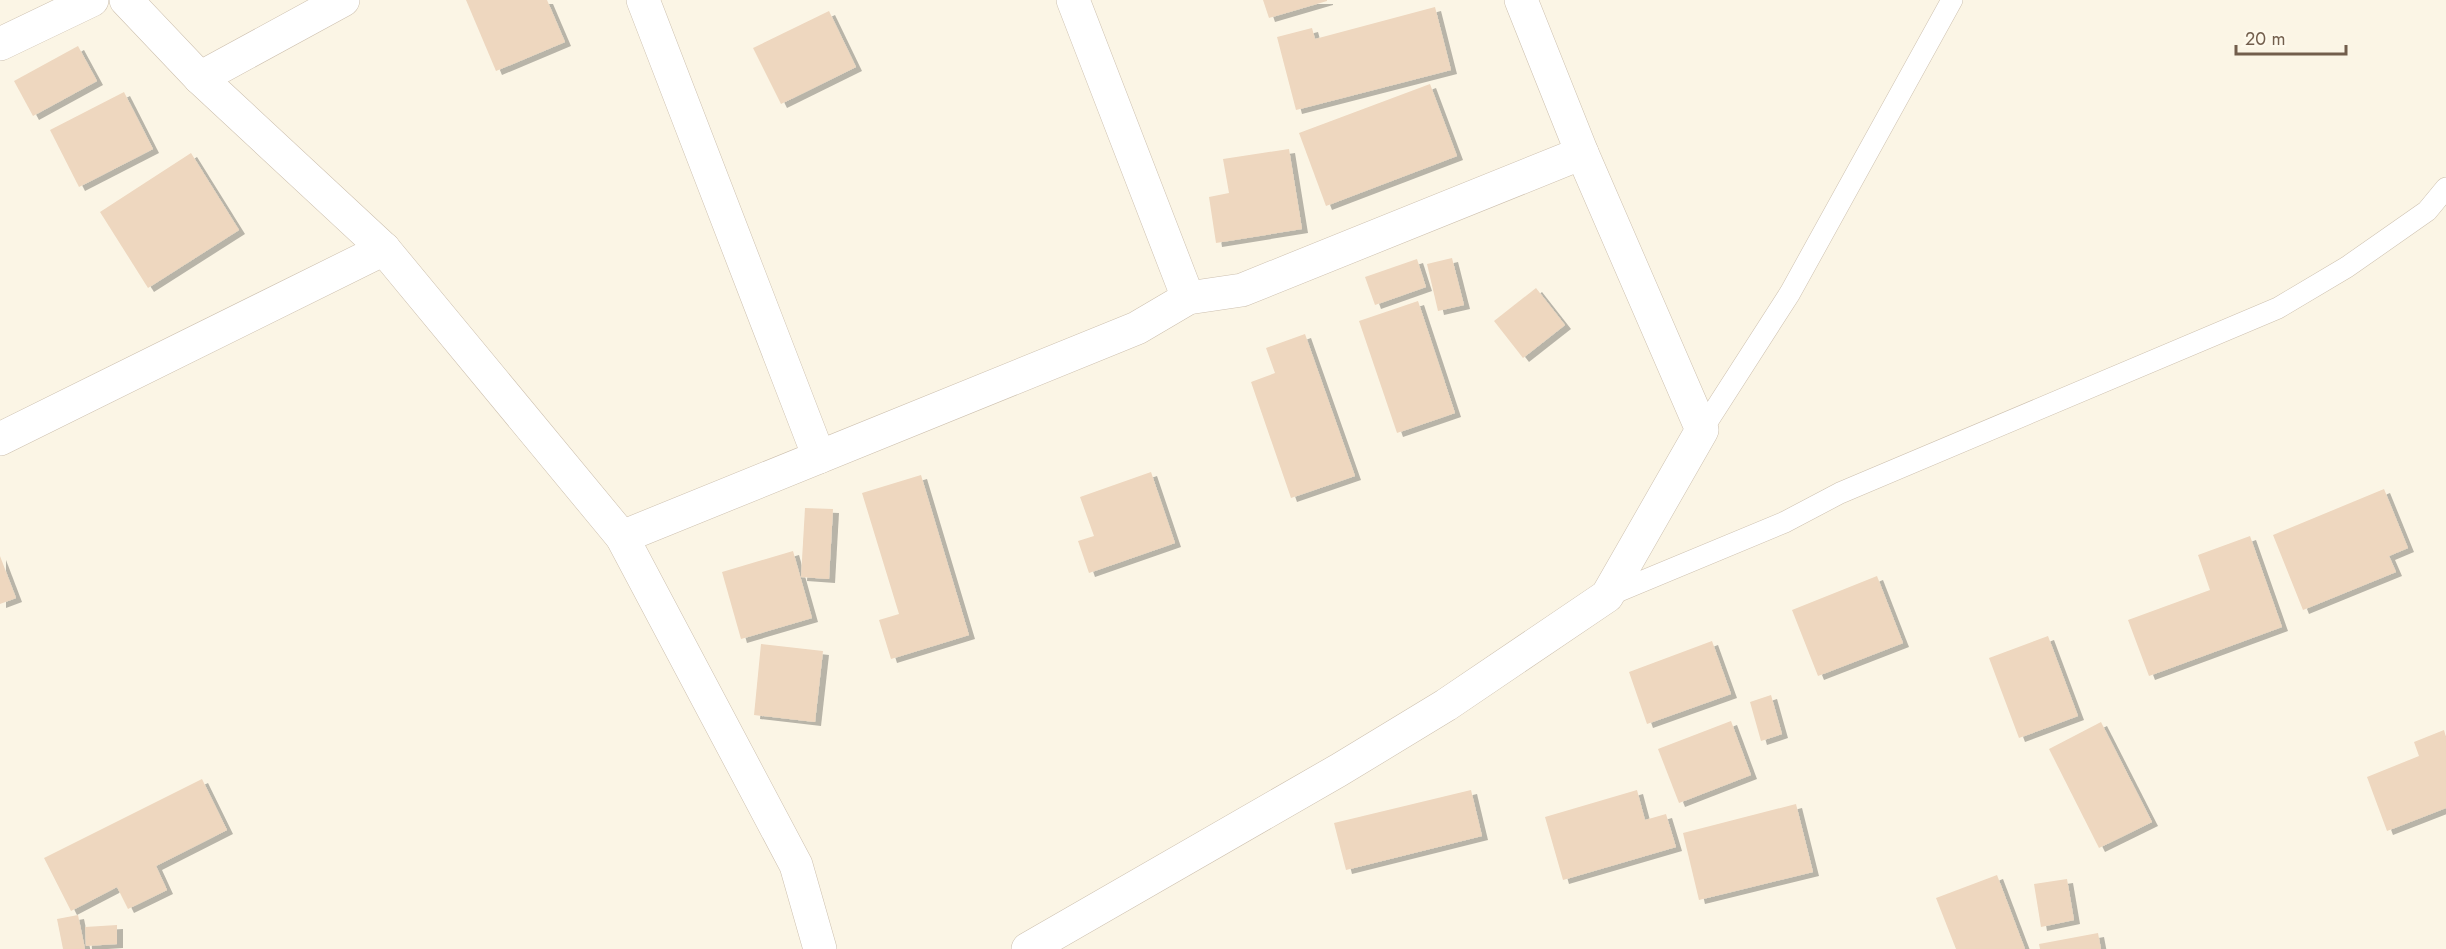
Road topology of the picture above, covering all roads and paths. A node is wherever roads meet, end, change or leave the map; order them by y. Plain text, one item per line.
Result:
1 (92, 0) edge
2 (126, 0) edge
3 (343, 0) edge
4 (643, 0) edge
5 (1073, 0) edge
6 (1521, 0) edge
7 (1952, 0) edge
8 (0, 44) edge
9 (200, 78) junction
10 (1582, 153) junction
11 (2446, 188) edge
12 (384, 249) junction
13 (1188, 298) junction
14 (1702, 430) junction
15 (0, 439) edge
16 (819, 457) junction
17 (622, 537) junction
18 (1607, 596) junction
19 (820, 949) edge
20 (1028, 949) edge

1 - 8 street
2 - 9 street
3 - 9 street
4 - 16 street
5 - 13 street
6 - 10 street
7 - 14 lane
9 - 12 street
10 - 13 street
10 - 14 street
11 - 18 lane
12 - 15 street
12 - 17 street
13 - 16 street
14 - 18 street
16 - 17 street
17 - 19 street
18 - 20 street

